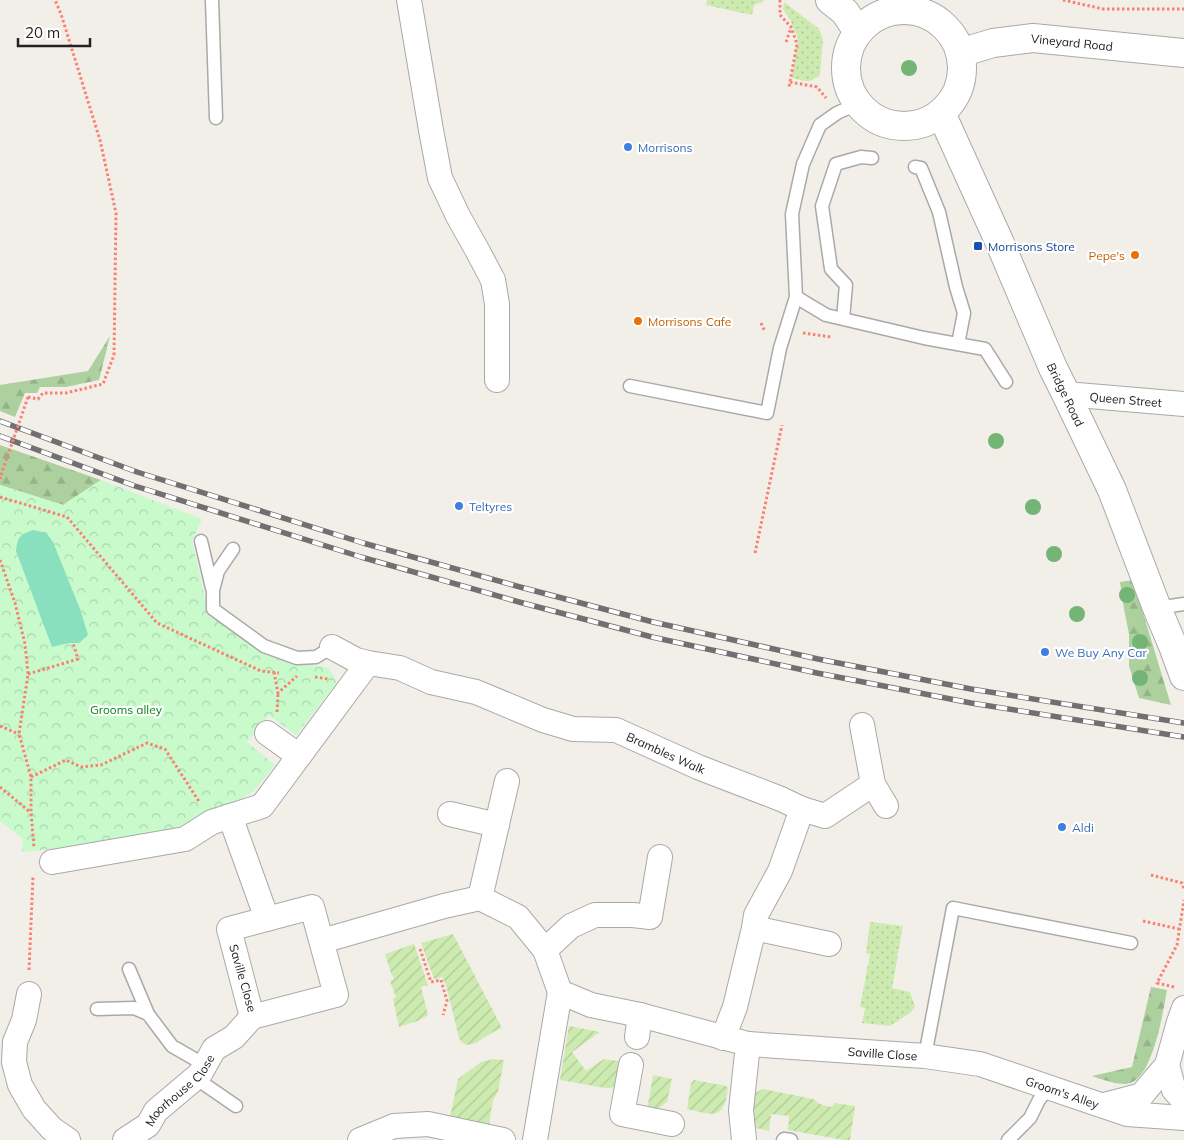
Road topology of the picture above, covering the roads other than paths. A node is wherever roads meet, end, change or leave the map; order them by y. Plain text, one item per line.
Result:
1 (212, 0) edge
2 (409, 0) edge
3 (830, 0) edge
4 (858, 32) junction
5 (960, 53) junction
6 (1184, 53) edge
7 (857, 104) junction
8 (941, 113) junction
9 (216, 118) dead end
10 (872, 158) dead end
11 (915, 167) dead end
12 (796, 297) junction
13 (843, 319) junction
14 (958, 344) junction
15 (497, 380) dead end
16 (1006, 382) dead end
17 (630, 386) dead end
18 (1066, 394) junction
19 (1184, 404) edge
20 (201, 541) dead end
21 (233, 549) dead end
22 (213, 590) junction
23 (1184, 604) edge
24 (1157, 608) junction
25 (332, 646) joint
26 (368, 663) junction
27 (1184, 676) edge
28 (862, 725) dead end
29 (267, 733) dead end
30 (299, 756) junction
31 (507, 781) dead end
32 (873, 784) junction
33 (886, 806) dead end
34 (802, 809) junction
35 (450, 814) dead end
36 (221, 819) junction
37 (497, 825) junction
38 (660, 857) dead end
39 (39, 861) road end
40 (480, 898) junction
41 (267, 919) junction
42 (755, 922) junction
43 (322, 941) junction
44 (1130, 943) dead end
45 (829, 944) dead end
46 (545, 950) junction
47 (129, 969) dead end
48 (560, 992) junction
49 (29, 994) road end
50 (1180, 998) edge
51 (97, 1009) dead end
52 (148, 1014) junction
53 (252, 1017) junction
54 (723, 1038) junction
55 (748, 1044) junction
56 (924, 1056) junction
57 (632, 1065) dead end
58 (1167, 1065) junction
59 (201, 1071) junction
60 (1014, 1075) joint
61 (1050, 1087) junction
62 (1184, 1101) edge
63 (236, 1106) dead end
64 (1104, 1106) junction
65 (1184, 1118) edge
66 (672, 1124) dead end
67 (68, 1140) edge
68 (125, 1140) edge
69 (360, 1140) edge
70 (503, 1140) edge
71 (535, 1140) edge
72 (744, 1140) edge
73 (783, 1140) edge
74 (791, 1140) edge
75 (1008, 1140) edge

1 - 9 lane
2 - 15 street
3 - 4 street
4 - 5 street
4 - 7 street
5 - 6 street, Vineyard Road
5 - 8 street
7 - 8 street
7 - 12 lane
8 - 18 street, Bridge Road
10 - 13 lane
11 - 14 lane
12 - 13 lane
12 - 17 lane
13 - 14 lane
14 - 16 lane
18 - 19 street, Queen Street
18 - 24 street, Bridge Road
20 - 22 lane
21 - 22 lane
22 - 25 lane
23 - 24 lane
24 - 27 street, Bridge Road
25 - 26 street, Brambles Walk
26 - 30 street
26 - 34 street, Brambles Walk
28 - 32 street
29 - 30 street
30 - 36 street
31 - 37 street
32 - 33 street
32 - 34 street, Brambles Walk
34 - 42 street
35 - 37 street
36 - 39 street
36 - 41 street
37 - 40 street
38 - 46 street
40 - 43 street
40 - 46 street
41 - 43 street, Saville Close
41 - 53 street, Saville Close
42 - 45 street
42 - 54 street
43 - 53 street, Saville Close
44 - 56 lane
46 - 48 street
47 - 52 lane
48 - 54 street, Saville Close
48 - 71 street
49 - 67 street
50 - 58 street
51 - 52 lane
52 - 59 lane
53 - 59 street, Moorhouse Close
54 - 55 street, Saville Close
55 - 56 street, Saville Close
55 - 72 street
56 - 60 street, Saville Close
57 - 66 street
58 - 62 street
58 - 64 street
59 - 63 lane
59 - 68 street, Moorhouse Close
60 - 61 street, Groom's Alley
61 - 64 street, Groom's Alley
61 - 75 lane
64 - 65 street, Groom's Alley
69 - 70 street
73 - 74 lane

